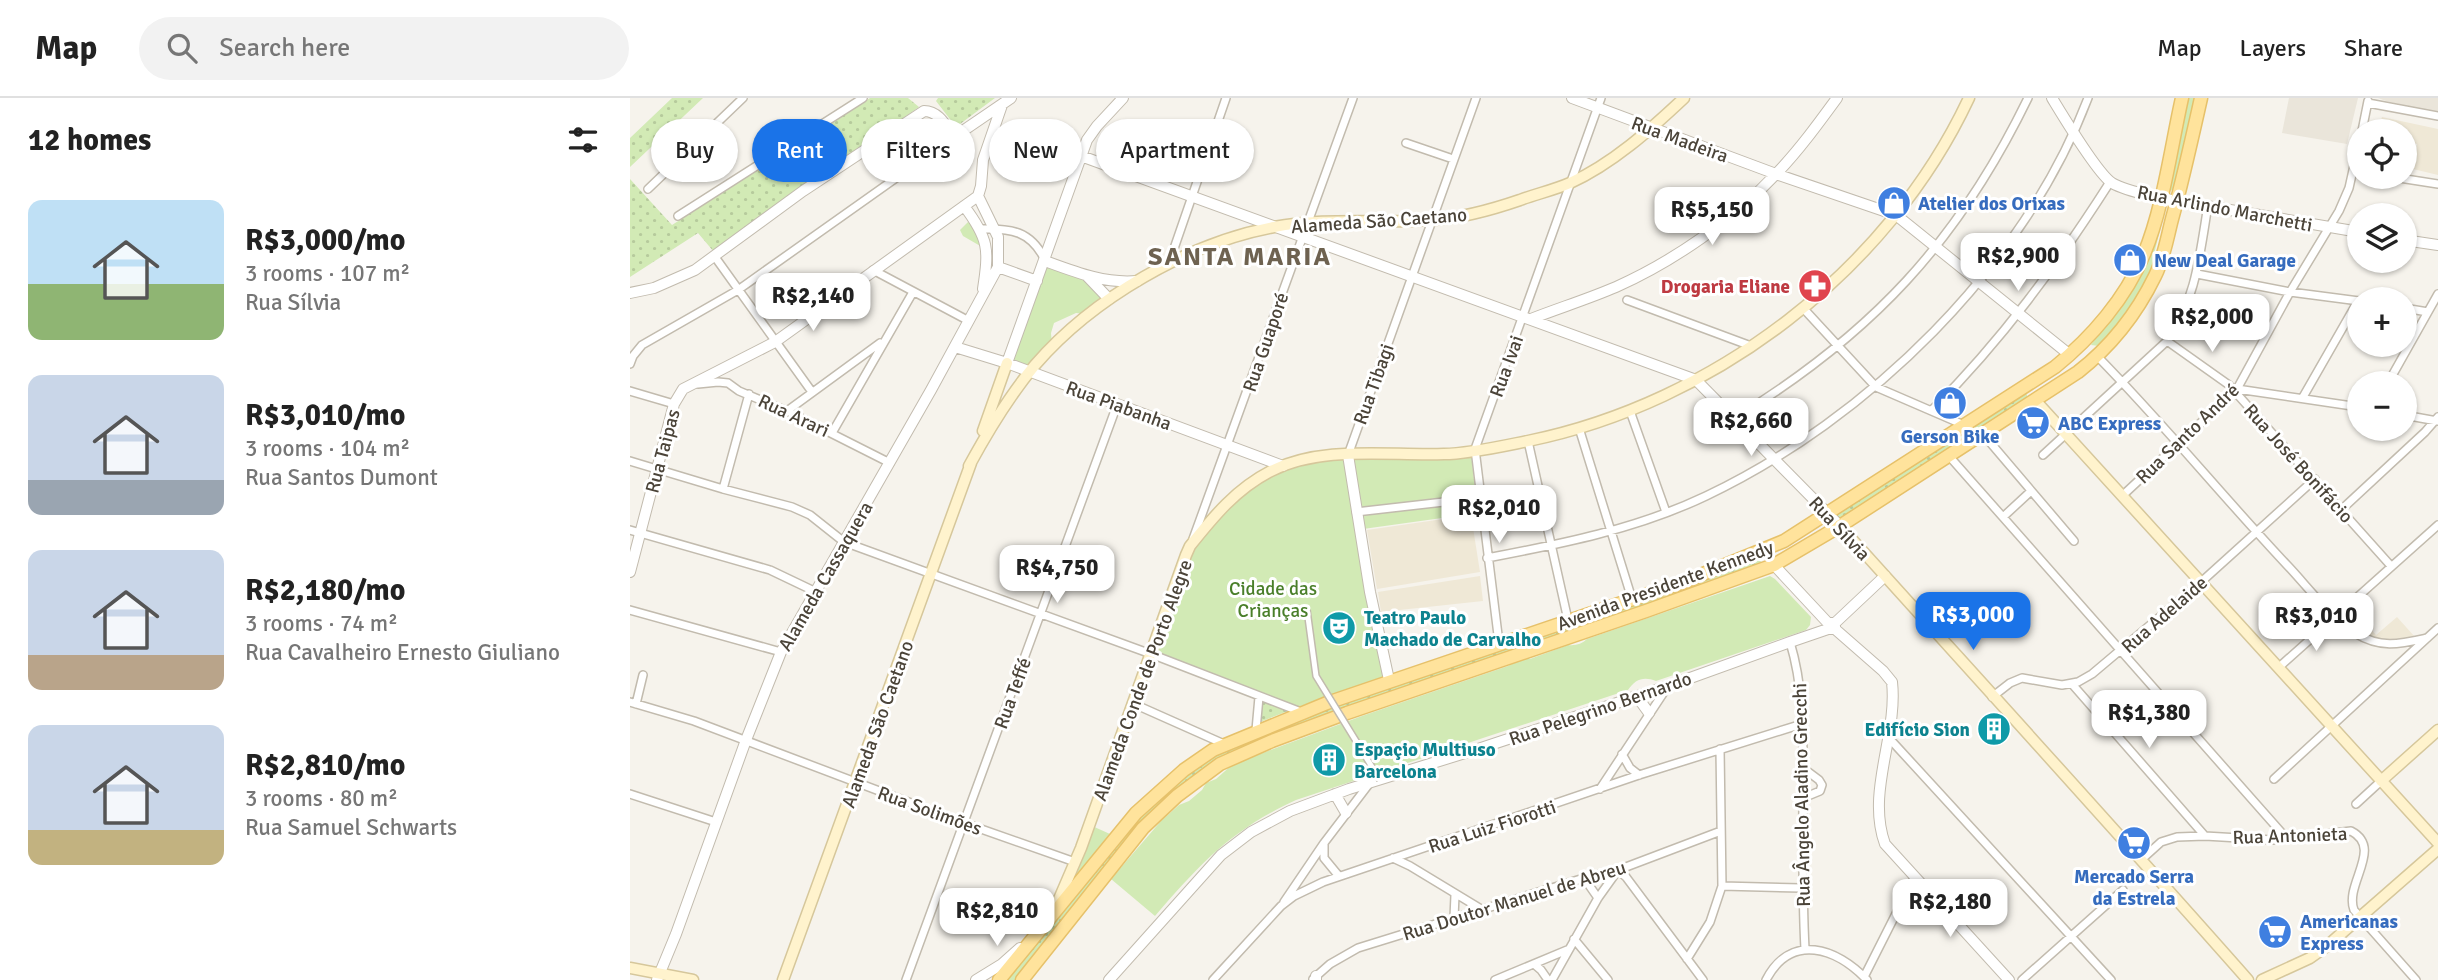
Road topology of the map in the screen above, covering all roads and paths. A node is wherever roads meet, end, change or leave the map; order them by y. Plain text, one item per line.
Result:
1 (743, 98) edge
2 (863, 98) edge
3 (1123, 98) edge
4 (1226, 98) edge
5 (1353, 98) edge
6 (1476, 98) edge
7 (1572, 98) edge
8 (1684, 98) edge
9 (1837, 98) edge
10 (1969, 98) edge
11 (2028, 98) edge
12 (2052, 98) edge
13 (2088, 98) edge
14 (2182, 98) edge
15 (2201, 98) edge
16 (2368, 100) edge
17 (1007, 101) edge
18 (1600, 103) edge
19 (2438, 117) edge
20 (912, 119) edge
21 (940, 119) edge
22 (2364, 119) edge
23 (975, 123) edge
24 (1651, 129) junction
25 (2074, 134) junction
26 (1406, 143) dead end
27 (861, 153) edge
28 (1082, 153) edge
29 (1082, 156) edge
30 (1453, 159) junction
31 (1776, 174) junction
32 (2417, 181) edge
33 (890, 182) edge
34 (1072, 182) edge
35 (2110, 182) junction
36 (1570, 183) junction
37 (2438, 184) edge
38 (648, 189) dead end
39 (2349, 189) edge
40 (978, 196) junction
41 (1191, 196) junction
42 (2160, 198) junction
43 (2178, 201) junction
44 (2208, 205) junction
45 (964, 206) junction
46 (1896, 215) junction
47 (678, 216) dead end
48 (1432, 220) junction
49 (1306, 223) junction
50 (1273, 227) junction
51 (2328, 227) junction
52 (981, 229) junction
53 (996, 229) junction
54 (2347, 230) edge
55 (1301, 238) junction
56 (2417, 242) edge
57 (2438, 245) edge
58 (1935, 249) junction
59 (715, 257) junction
60 (1045, 261) junction
61 (1170, 263) junction
62 (998, 267) junction
63 (873, 270) junction
64 (2197, 274) junction
65 (1087, 276) junction
66 (1412, 276) junction
67 (1037, 281) junction
68 (1138, 281) junction
69 (1977, 282) junction
70 (738, 290) junction
71 (914, 292) junction
72 (2290, 292) junction
73 (630, 293) edge
74 (2438, 294) edge
75 (981, 299) junction
76 (1109, 299) junction
77 (2347, 299) edge
78 (1627, 300) dead end
79 (1803, 308) junction
80 (2417, 310) edge
81 (2428, 312) junction
82 (2018, 315) junction
83 (1527, 317) junction
84 (969, 321) junction
85 (2347, 322) edge
86 (884, 341) junction
87 (2167, 341) junction
88 (775, 342) junction
89 (1751, 346) junction
90 (1839, 346) junction
91 (955, 347) junction
92 (2070, 355) junction
93 (2097, 356) junction
94 (1007, 363) junction
95 (630, 364) edge
96 (2395, 371) edge
97 (1029, 372) junction
98 (1696, 380) junction
99 (2037, 380) junction
100 (2123, 382) junction
101 (694, 384) junction
102 (1875, 387) junction
103 (2236, 390) junction
104 (630, 391) edge
105 (812, 392) junction
106 (749, 394) junction
107 (2303, 397) junction
108 (2035, 400) junction
109 (674, 404) junction
110 (1117, 405) junction
111 (2347, 405) edge
112 (1932, 410) junction
113 (787, 411) junction
114 (1630, 411) junction
115 (2417, 417) edge
116 (1735, 418) junction
117 (2437, 420) edge
118 (1965, 426) junction
119 (1579, 428) junction
120 (832, 433) junction
121 (2066, 433) junction
122 (1983, 434) junction
123 (1528, 441) junction
124 (2179, 445) junction
125 (1228, 446) junction
126 (1475, 449) junction
127 (1348, 455) junction
128 (2043, 455) dead end
129 (1949, 456) junction
130 (1773, 459) junction
131 (630, 461) edge
132 (890, 463) junction
133 (1283, 466) junction
134 (969, 467) junction
135 (656, 468) junction
136 (2315, 479) junction
137 (723, 489) junction
138 (2030, 492) junction
139 (2122, 496) junction
140 (1479, 498) junction
141 (2341, 510) junction
142 (1356, 512) junction
143 (1667, 512) junction
144 (1828, 513) junction
145 (2003, 517) junction
146 (1816, 522) junction
147 (2438, 525) edge
148 (1840, 526) junction
149 (635, 531) edge
150 (1611, 531) junction
151 (2256, 532) junction
152 (1784, 541) junction
153 (2074, 541) dead end
154 (844, 542) junction
155 (1190, 546) junction
156 (1552, 546) junction
157 (1486, 558) junction
158 (1743, 559) junction
159 (1774, 565) junction
160 (2391, 565) junction
161 (630, 572) edge
162 (931, 573) junction
163 (1885, 576) junction
164 (2200, 583) junction
165 (814, 591) junction
166 (1632, 599) junction
167 (630, 610) edge
168 (1307, 610) dead end
169 (1041, 615) junction
170 (2336, 617) junction
171 (1568, 620) junction
172 (1832, 626) junction
173 (2438, 628) edge
174 (2427, 638) junction
175 (1790, 642) junction
176 (1499, 643) junction
177 (2394, 645) junction
178 (2120, 651) junction
179 (780, 652) junction
180 (1151, 654) junction
181 (2398, 664) junction
182 (2278, 668) junction
183 (643, 676) dead end
184 (1389, 680) junction
185 (2072, 684) junction
186 (1668, 686) junction
187 (1633, 696) junction
188 (1259, 697) junction
189 (1993, 697) junction
190 (633, 703) edge
191 (1134, 704) junction
192 (1301, 712) junction
193 (1649, 713) junction
194 (1802, 724) junction
195 (2330, 725) junction
196 (1256, 730) junction
197 (2438, 730) edge
198 (1301, 731) junction
199 (1888, 737) junction
200 (746, 740) junction
201 (1224, 744) junction
202 (1261, 746) junction
203 (1720, 749) junction
204 (1622, 754) junction
205 (1803, 768) junction
206 (1639, 775) junction
207 (2274, 779) dead end
208 (1380, 780) junction
209 (2381, 781) junction
210 (856, 782) junction
211 (1370, 783) junction
212 (1600, 790) junction
213 (630, 794) edge
214 (1335, 794) junction
215 (1803, 798) junction
216 (2356, 804) dead end
217 (1346, 813) junction
218 (716, 822) junction
219 (964, 823) junction
220 (1721, 831) junction
221 (2205, 836) junction
222 (2287, 839) junction
223 (1324, 843) junction
224 (2438, 843) edge
225 (2438, 849) edge
226 (1393, 858) junction
227 (2141, 860) junction
228 (1076, 862) junction
229 (1618, 870) junction
230 (1338, 875) junction
231 (1584, 878) junction
232 (1914, 878) junction
233 (1722, 886) junction
234 (1801, 887) junction
235 (2123, 890) dead end
236 (1455, 895) junction
237 (1598, 898) junction
238 (1281, 906) junction
239 (1481, 909) junction
240 (1052, 915) junction
241 (1454, 918) junction
242 (2360, 918) junction
243 (1033, 936) junction
244 (2071, 936) junction
245 (1574, 939) junction
246 (1805, 948) junction
247 (1568, 950) junction
248 (1687, 959) junction
249 (1534, 964) junction
250 (630, 968) edge
251 (658, 977) edge
252 (1866, 978) edge
253 (1315, 979) edge
254 (693, 980) edge
255 (783, 980) edge
256 (905, 980) edge
257 (976, 980) edge
258 (999, 980) edge
259 (1022, 980) edge
260 (1109, 980) edge
261 (1213, 980) edge
262 (1495, 980) edge
263 (1550, 980) edge
264 (1608, 980) edge
265 (1703, 980) edge
266 (1766, 980) edge
267 (2009, 980) edge
268 (2022, 980) edge
269 (2111, 980) edge
270 (2248, 980) edge
271 (2262, 980) edge
272 (2416, 980) edge

1 - 38 street
2 - 47 street
3 - 28 street
4 - 41 street
5 - 49 street, Rua Guaporé
6 - 30 street, Rua Tibagi
7 - 18 street, Rua Madeira
8 - 24 main road, Alameda São Caetano
9 - 31 street
10 - 46 main road, Alameda Conde de Porto Alegre
11 - 58 street
12 - 25 street, Rua Arlindo Marchetti
13 - 25 street
14 - 42 main road, Avenida Presidente Kennedy
15 - 43 main road, Avenida Presidente Kennedy
16 - 19 street
16 - 22 street
17 - 23 street
17 - 40 street
18 - 24 street, Rua Madeira
18 - 36 street, Rua Ivai
20 - 21 street
24 - 31 street, Rua Madeira
24 - 36 main road, Alameda São Caetano
25 - 35 street, Rua Arlindo Marchetti
25 - 69 street
26 - 30 street
27 - 59 street
29 - 41 street, Rua Sílvia
30 - 48 street, Rua Tibagi
31 - 46 street, Rua Madeira
31 - 83 street
32 - 37 street
33 - 70 street
34 - 60 street
35 - 42 street, Rua Arlindo Marchetti
35 - 82 street
36 - 48 main road, Alameda São Caetano
36 - 83 street, Rua Ivai
39 - 51 street, Rua Santo André
40 - 45 street, Rua Taipas
40 - 53 street
41 - 50 street, Rua Sílvia
41 - 61 street
42 - 43 street, Rua Arlindo Marchetti
42 - 92 main road, Avenida Presidente Kennedy
43 - 44 street, Rua Arlindo Marchetti
43 - 93 main road, Avenida Presidente Kennedy
44 - 51 street, Rua Arlindo Marchetti
44 - 64 street
45 - 52 street
45 - 63 street, Rua Taipas
46 - 58 street, Rua Madeira
46 - 79 main road, Alameda Conde de Porto Alegre
48 - 49 main road, Alameda São Caetano
48 - 66 street, Rua Tibagi
49 - 50 main road, Alameda São Caetano
49 - 55 street, Rua Guaporé
50 - 55 street, Rua Sílvia
50 - 61 main road, Alameda São Caetano
51 - 54 street, Rua Arlindo Marchetti
51 - 72 street, Rua Santo André
52 - 53 street
52 - 75 street
53 - 60 street
53 - 62 street
55 - 66 street, Rua Sílvia
55 - 125 street, Rua Guaporé
56 - 57 street
58 - 69 street, Rua Madeira
58 - 90 street
59 - 70 street
59 - 73 street
60 - 65 street
60 - 67 street
61 - 68 main road, Alameda São Caetano
62 - 67 street
62 - 75 street, Alameda Cassaquera
63 - 71 street
63 - 88 street, Rua Taipas
64 - 72 street
64 - 87 street
65 - 68 street
65 - 76 street
66 - 83 street, Rua Sílvia
66 - 127 street, Rua Tibagi
67 - 94 street
68 - 76 main road, Alameda São Caetano
69 - 82 street, Rua Madeira
69 - 102 street
70 - 88 street
70 - 95 street
71 - 84 street
71 - 86 street
72 - 77 street
72 - 103 street, Rua Santo André
74 - 81 street
75 - 84 street, Alameda Cassaquera
76 - 97 main road, Alameda São Caetano
78 - 89 street
79 - 89 main road, Alameda Conde de Porto Alegre
79 - 90 street
80 - 81 street
81 - 96 street
82 - 92 street, Rua Madeira
82 - 112 street
83 - 98 street, Rua Sílvia
83 - 126 street, Rua Ivai
84 - 91 street, Alameda Cassaquera
85 - 107 street
86 - 105 street
86 - 120 street
87 - 100 street
87 - 103 street, Rua José Bonifácio
88 - 101 street, Rua Taipas
88 - 105 street
89 - 98 main road, Alameda Conde de Porto Alegre
90 - 102 street
90 - 116 street
91 - 94 street, Rua Piabanha
91 - 132 street, Alameda Cassaquera
92 - 93 main road
92 - 99 main road, Avenida Presidente Kennedy
93 - 100 street
93 - 108 main road, Avenida Presidente Kennedy
94 - 97 street, Rua Piabanha
94 - 134 main road, Alameda São Caetano
97 - 110 street, Rua Piabanha
97 - 134 main road, Alameda São Caetano
98 - 114 main road, Alameda Conde de Porto Alegre
98 - 116 street, Rua Sílvia
99 - 108 main road
99 - 118 main road, Avenida Presidente Kennedy
100 - 121 street
100 - 124 street
101 - 106 street, Rua Arari
101 - 109 street, Rua Taipas
102 - 112 street
102 - 130 street
103 - 107 street
103 - 124 street, Rua Santo André
103 - 136 street, Rua José Bonifácio
104 - 109 street
105 - 113 street
106 - 113 street, Rua Arari
106 - 137 street
107 - 111 street
108 - 121 main road
108 - 122 main road, Avenida Presidente Kennedy
109 - 135 street, Rua Taipas
110 - 125 street, Rua Piabanha
110 - 169 street, Rua Teffé
112 - 118 street
113 - 120 street, Rua Arari
114 - 119 main road, Alameda Conde de Porto Alegre
114 - 143 street
115 - 117 street
116 - 130 street, Rua Sílvia
117 - 141 street
118 - 144 main road, Avenida Presidente Kennedy
119 - 123 main road, Alameda Conde de Porto Alegre
119 - 150 street
120 - 132 street, Rua Arari
121 - 128 street
121 - 139 main road
122 - 129 main road, Avenida Presidente Kennedy
122 - 138 street
123 - 126 main road, Alameda Conde de Porto Alegre
123 - 156 street
124 - 139 street, Rua Santo André
124 - 151 street
125 - 133 street, Rua Piabanha
125 - 155 street, Rua Guaporé
126 - 127 main road, Alameda Conde de Porto Alegre
126 - 140 street, Rua Ivai
127 - 133 main road, Alameda Conde de Porto Alegre
127 - 142 street, Rua Tibagi
129 - 145 street
129 - 148 main road, Avenida Presidente Kennedy
130 - 143 street
130 - 144 street, Rua Sílvia
131 - 135 street
132 - 154 street, Alameda Cassaquera
133 - 155 main road, Alameda Conde de Porto Alegre
134 - 162 main road, Alameda São Caetano
135 - 137 street
135 - 149 street, Rua Taipas
136 - 141 street, Rua José Bonifácio
136 - 151 street, Rua Adelaide
137 - 154 street
138 - 145 street
138 - 153 street
139 - 164 main road
140 - 142 street
140 - 157 street, Rua Ivai
141 - 160 street, Rua José Bonifácio
142 - 184 street, Rua Tibagi
143 - 150 street
144 - 146 main road, Avenida Presidente Kennedy
144 - 148 street, Rua Sílvia
145 - 178 street
146 - 148 main road
146 - 152 main road, Avenida Presidente Kennedy
147 - 160 street
148 - 159 main road, Avenida Presidente Kennedy
148 - 163 main road, Rua Sílvia
149 - 161 street, Rua Taipas
149 - 165 street
150 - 156 street
150 - 166 street
151 - 164 street, Rua Adelaide
151 - 170 street
152 - 158 main road, Avenida Presidente Kennedy
152 - 159 main road
154 - 162 street
154 - 165 street, Alameda Cassaquera
155 - 180 main road, Alameda Conde de Porto Alegre
156 - 157 street
156 - 171 street
157 - 176 street, Rua Ivai
158 - 159 main road
158 - 166 main road, Avenida Presidente Kennedy
159 - 172 street
159 - 198 main road, Avenida Presidente Kennedy
160 - 170 street
162 - 169 street
162 - 210 main road, Alameda São Caetano
163 - 172 street, Rua Pelegrino Bernardo
163 - 189 main road, Rua Sílvia
164 - 178 street, Rua Adelaide
164 - 182 main road
165 - 179 street, Alameda Cassaquera
166 - 171 main road, Avenida Presidente Kennedy
167 - 179 street
168 - 208 street, bridge
169 - 180 street
169 - 219 street, Rua Teffé
170 - 177 street
170 - 182 street
171 - 176 main road, Avenida Presidente Kennedy
172 - 175 street, Rua Pelegrino Bernardo
172 - 199 street
173 - 174 street
174 - 177 street
174 - 181 street
175 - 186 street, Rua Pelegrino Bernardo
175 - 194 street, Rua Ângelo Aladino Grecchi
176 - 184 main road, Avenida Presidente Kennedy
177 - 181 street
178 - 185 street, Rua Adelaide
178 - 222 street
179 - 200 street, Alameda Cassaquera
180 - 188 street
180 - 191 main road, Alameda Conde de Porto Alegre
181 - 195 street
182 - 195 main road
183 - 190 street
184 - 192 main road, Avenida Presidente Kennedy
185 - 189 street
185 - 221 street
186 - 187 street, Rua Pelegrino Bernardo
186 - 193 street
187 - 193 street
187 - 208 street, Rua Pelegrino Bernardo
188 - 192 street
188 - 196 street
189 - 227 main road, Rua Sílvia
190 - 200 street, Rua Solimões
191 - 201 street
191 - 228 main road, Alameda Conde de Porto Alegre
192 - 196 main road, Avenida Presidente Kennedy
192 - 198 main road
193 - 204 street
194 - 203 street, Rua Luiz Fiorotti
194 - 205 street, Rua Ângelo Aladino Grecchi
195 - 207 street
195 - 209 main road
196 - 201 main road, Avenida Presidente Kennedy
196 - 202 main road
197 - 209 main road
198 - 202 main road, Avenida Presidente Kennedy
199 - 232 street
199 - 244 street
200 - 210 street, Rua Solimões
200 - 218 street, Alameda Cassaquera
201 - 240 main road, Avenida Presidente Kennedy
202 - 259 main road, Avenida Presidente Kennedy
203 - 206 street, Rua Luiz Fiorotti
203 - 220 street
204 - 206 street
204 - 212 street
205 - 215 street, Rua Ângelo Aladino Grecchi
205 - 215 street
206 - 212 street, Rua Luiz Fiorotti
208 - 211 street, Rua Pelegrino Bernardo
209 - 216 street
209 - 224 main road
210 - 219 street, Rua Solimões
210 - 255 main road, Alameda São Caetano
211 - 214 street, Rua Pelegrino Bernardo
211 - 217 street
212 - 226 street, Rua Luiz Fiorotti
213 - 218 street
214 - 217 street
214 - 260 street, Rua Pelegrino Bernardo
215 - 234 street, Rua Ângelo Aladino Grecchi
217 - 223 street
218 - 251 street, Alameda Cassaquera
219 - 228 street, Rua Solimões
219 - 256 street, Rua Teffé
220 - 229 street, Rua Doutor Manuel de Abreu
220 - 233 street
221 - 222 street, Rua Antonieta
221 - 227 street, Rua Antonieta
222 - 242 street, Rua Antonieta
223 - 230 street
223 - 238 street
225 - 242 main road
226 - 230 street, Rua Luiz Fiorotti
226 - 236 street
227 - 270 main road, Rua Sílvia
228 - 240 main road, Alameda Conde de Porto Alegre
229 - 231 street, Rua Doutor Manuel de Abreu
229 - 237 street
229 - 248 street
230 - 238 street, Rua Luiz Fiorotti
231 - 237 street
231 - 239 street, Rua Doutor Manuel de Abreu
232 - 252 street
232 - 267 street
233 - 234 street
233 - 248 street
234 - 246 street, Rua Ângelo Aladino Grecchi
235 - 244 street
236 - 239 street
236 - 241 street
237 - 245 street
238 - 261 street, Rua Luiz Fiorotti
239 - 241 street, Rua Doutor Manuel de Abreu
240 - 243 main road, Avenida Presidente Kennedy
241 - 253 street, Rua Doutor Manuel de Abreu
242 - 271 main road
242 - 272 street
243 - 257 street
243 - 258 main road, Avenida Presidente Kennedy
244 - 268 street
244 - 269 street
245 - 247 street
245 - 264 street
246 - 252 street
246 - 266 street
247 - 249 street
247 - 263 street
248 - 265 street
249 - 262 street
249 - 263 street
250 - 251 main road
251 - 254 main road

